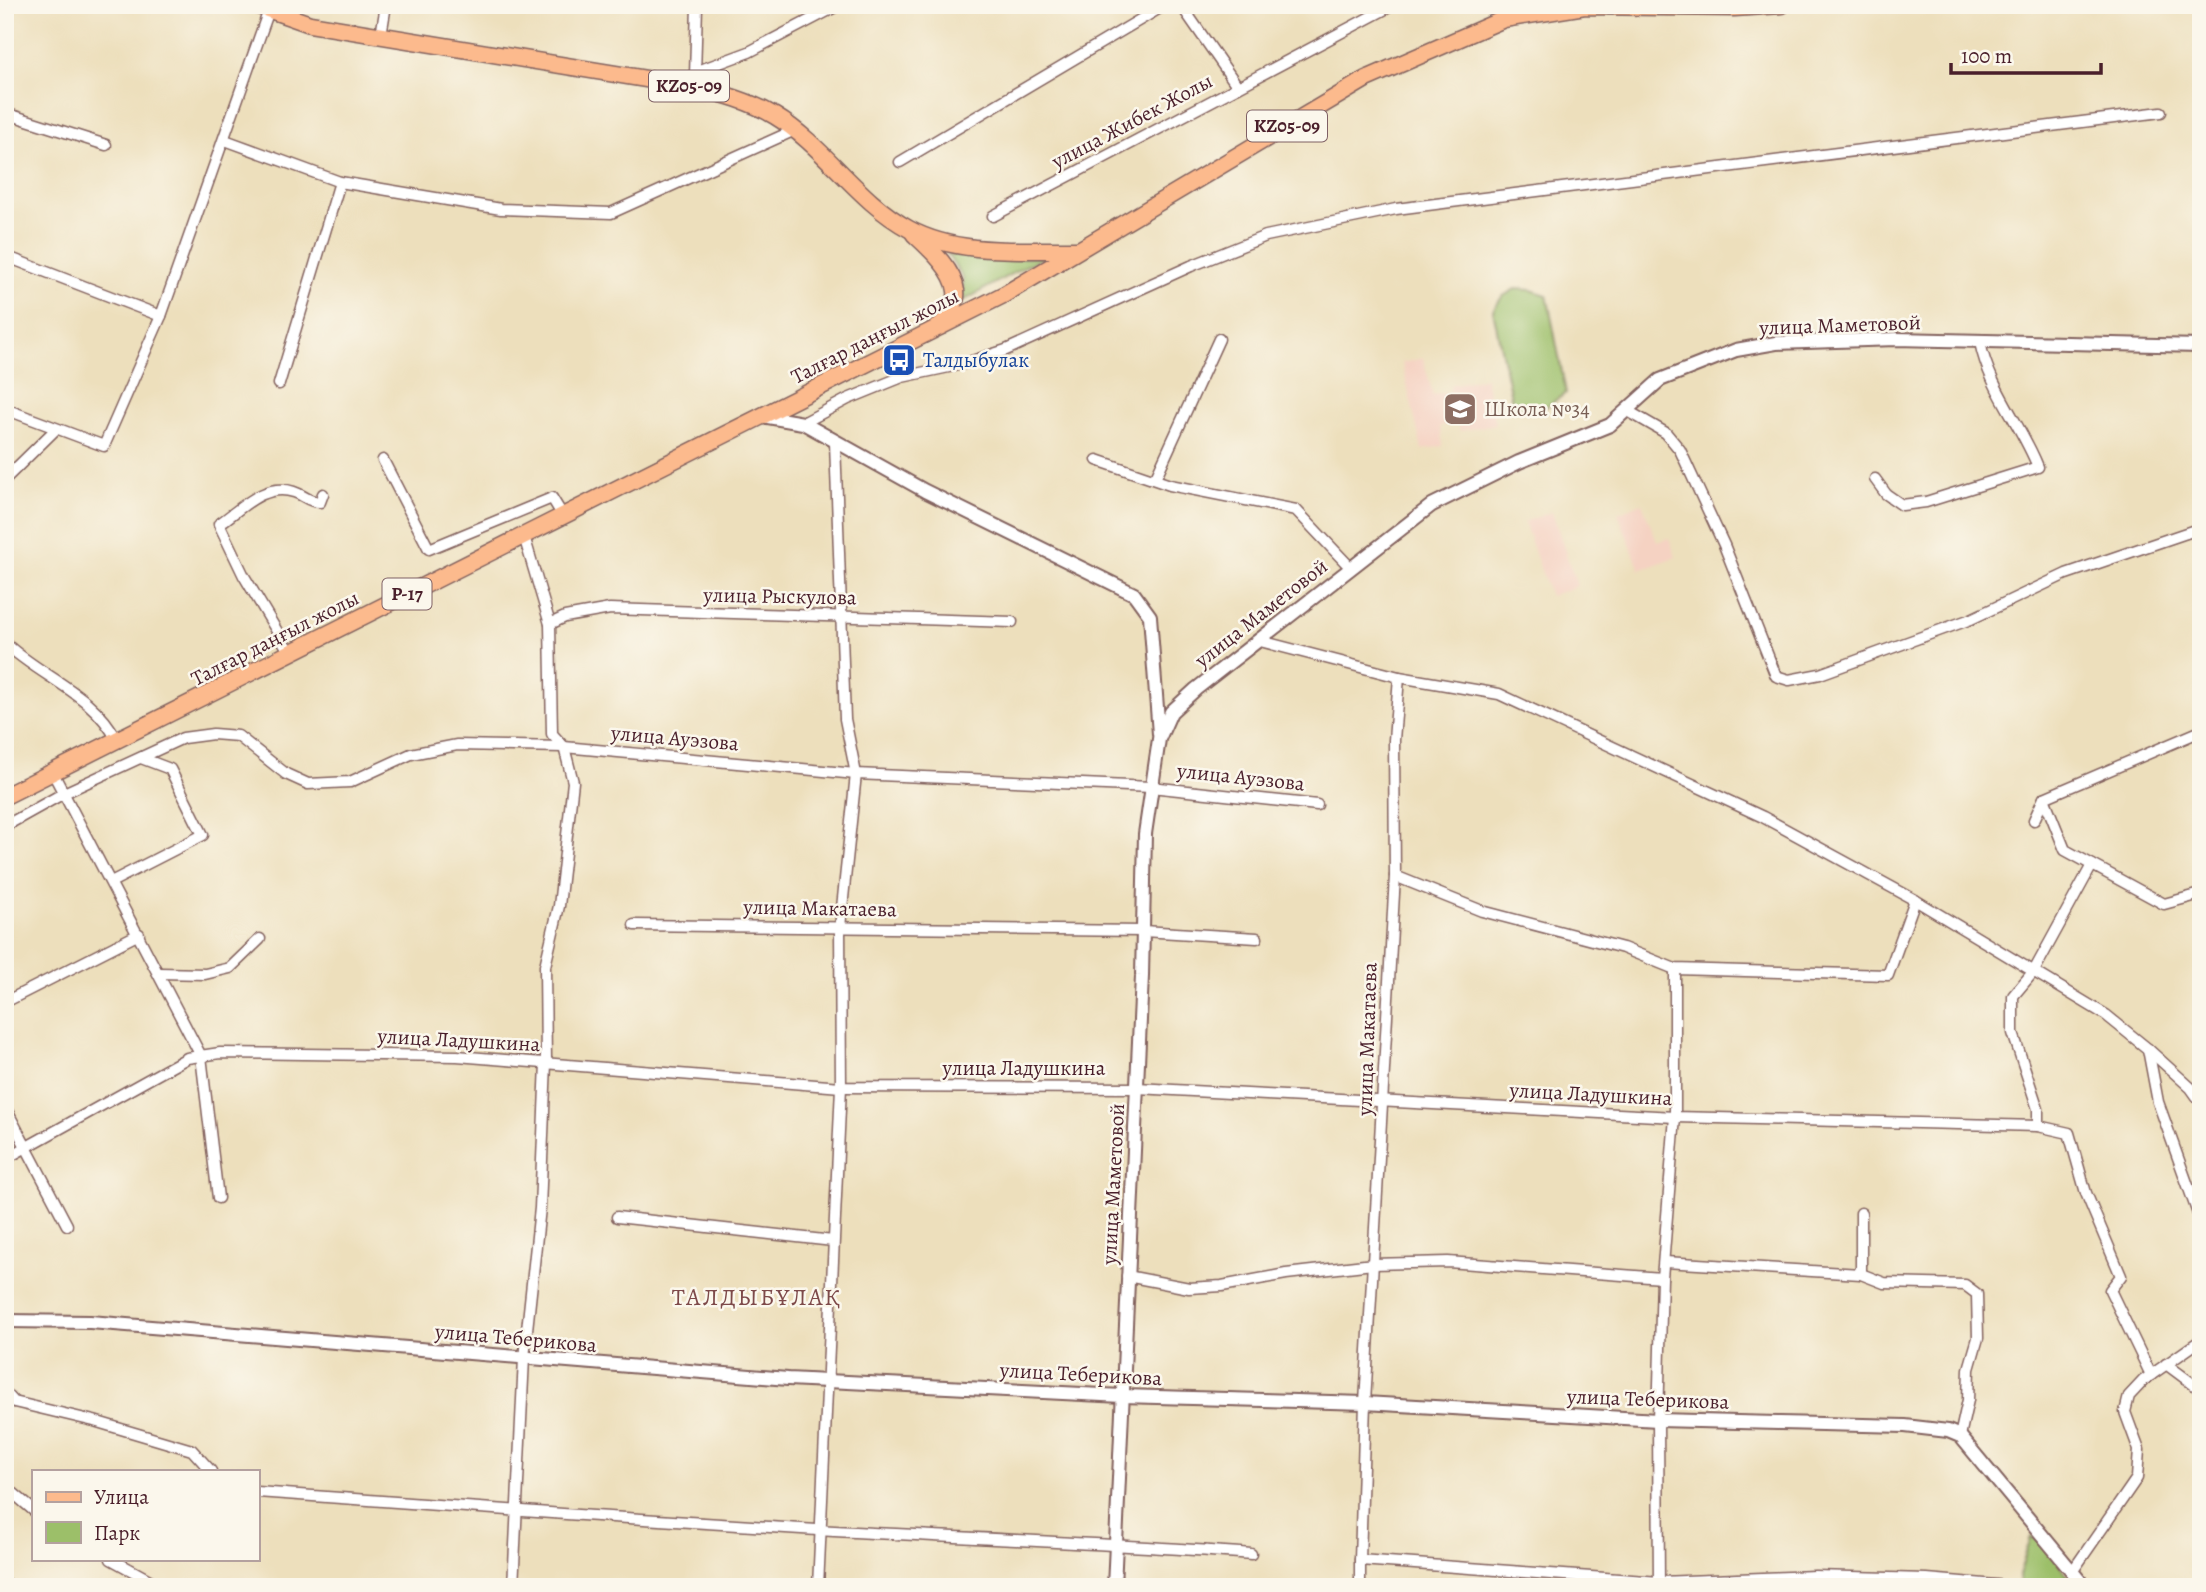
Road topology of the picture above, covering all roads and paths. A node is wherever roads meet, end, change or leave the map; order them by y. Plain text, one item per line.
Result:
1 (386, 5) edge
2 (697, 5) edge
3 (839, 5) edge
4 (1165, 5) edge
5 (1181, 5) edge
6 (1393, 5) edge
7 (1782, 5) edge
8 (263, 8) edge
9 (1506, 12) edge
10 (381, 35) junction
11 (695, 79) junction
12 (1238, 87) junction
13 (2161, 112) dead end
14 (5, 113) edge
15 (795, 130) junction
16 (225, 140) junction
17 (106, 145) dead end
18 (900, 162) dead end
19 (340, 182) junction
20 (993, 216) dead end
21 (910, 230) junction
22 (1079, 250) junction
23 (5, 256) edge
24 (161, 316) junction
25 (940, 327) junction
26 (1219, 339) dead end
27 (1980, 342) junction
28 (2201, 346) edge
29 (279, 384) dead end
30 (5, 409) edge
31 (1628, 411) junction
32 (762, 416) junction
33 (803, 423) junction
34 (56, 429) junction
35 (835, 442) junction
36 (383, 460) dead end
37 (1097, 460) dead end
38 (5, 479) edge
39 (1875, 479) dead end
40 (1155, 480) junction
41 (323, 494) dead end
42 (562, 516) junction
43 (2201, 528) edge
44 (524, 536) junction
45 (1350, 567) junction
46 (844, 617) junction
47 (1012, 622) dead end
48 (550, 624) junction
49 (1260, 640) junction
50 (5, 643) edge
51 (290, 653) junction
52 (1399, 677) junction
53 (2201, 731) edge
54 (1159, 739) junction
55 (117, 740) junction
56 (564, 747) junction
57 (141, 758) junction
58 (53, 773) junction
59 (856, 774) junction
60 (1151, 787) junction
61 (7, 793) edge
62 (64, 793) junction
63 (2044, 798) junction
64 (1317, 805) dead end
65 (2034, 820) dead end
66 (5, 826) edge
67 (2092, 865) junction
68 (1395, 876) junction
69 (111, 882) junction
70 (2201, 894) edge
71 (1915, 900) junction
72 (634, 925) dead end
73 (840, 927) junction
74 (1143, 931) junction
75 (139, 934) junction
76 (1257, 938) dead end
77 (260, 939) dead end
78 (1675, 969) junction
79 (2034, 971) junction
80 (159, 973) junction
81 (5, 1002) edge
82 (2148, 1049) junction
83 (201, 1056) junction
84 (546, 1063) junction
85 (841, 1087) junction
86 (1137, 1088) junction
87 (2201, 1102) edge
88 (1384, 1103) junction
89 (5, 1107) edge
90 (1675, 1117) junction
91 (2038, 1126) junction
92 (26, 1148) junction
93 (5, 1160) edge
94 (218, 1198) dead end
95 (1861, 1213) dead end
96 (617, 1217) dead end
97 (2201, 1222) edge
98 (67, 1225) dead end
99 (832, 1241) junction
100 (1665, 1262) junction
101 (1373, 1264) junction
102 (1861, 1274) junction
103 (1127, 1276) junction
104 (1662, 1278) junction
105 (5, 1321) edge
106 (2201, 1340) edge
107 (524, 1358) junction
108 (2166, 1364) junction
109 (2151, 1375) junction
110 (825, 1381) junction
111 (2201, 1390) edge
112 (5, 1392) edge
113 (1122, 1396) junction
114 (1365, 1403) junction
115 (1657, 1420) junction
116 (1959, 1436) junction
117 (210, 1470) edge
118 (5, 1486) edge
119 (259, 1492) edge
120 (32, 1509) edge
121 (519, 1511) junction
122 (819, 1530) junction
123 (1116, 1543) junction
124 (1251, 1555) dead end
125 (113, 1560) edge
126 (1360, 1560) junction
127 (2072, 1572) junction
128 (5, 1582) edge
129 (1660, 1584) edge
130 (9, 1587) edge
131 (162, 1587) edge
132 (513, 1587) edge
133 (818, 1587) edge
134 (1114, 1587) edge
135 (1360, 1587) edge
136 (2019, 1587) edge
137 (2085, 1587) edge

1 - 10 street
2 - 11 street
3 - 11 street
4 - 18 street
5 - 12 street, улица Жибек Жолы
6 - 12 street
7 - 9 main road, Талғар даңғыл жолы / KZ05-09
8 - 10 main road, KZ05-09
8 - 16 street
9 - 22 main road, Талғар даңғыл жолы / KZ05-09
10 - 11 main road, KZ05-09
11 - 15 main road, KZ05-09
12 - 20 street, улица Жибек Жолы
13 - 33 street
14 - 17 street
15 - 19 street
15 - 21 main road, KZ05-09
16 - 19 street
16 - 24 street
19 - 29 street
21 - 22 main road, KZ05-09
21 - 25 main road
22 - 25 main road, Талғар даңғыл жолы / P-17
23 - 24 street
24 - 34 street
25 - 32 main road, Талғар даңғыл жолы / P-17
26 - 40 street
27 - 28 street, улица Маметовой
27 - 31 street, улица Маметовой
27 - 39 street
30 - 34 street
31 - 43 street
31 - 45 street, улица Маметовой
32 - 33 street
32 - 42 main road, Талғар даңғыл жолы / P-17
33 - 35 street
34 - 38 street
35 - 46 street
35 - 54 street
36 - 42 street
37 - 40 street
40 - 45 street
41 - 51 street
42 - 44 main road, Талғар даңғыл жолы / P-17
44 - 48 street
44 - 51 main road, Талғар даңғыл жолы / P-17
45 - 49 street, улица Маметовой
46 - 47 street, улица Рыскулова
46 - 48 street, улица Рыскулова
46 - 59 street
48 - 56 street
49 - 52 street
49 - 54 street, улица Маметовой
50 - 55 street
51 - 55 main road, Талғар даңғыл жолы / P-17
52 - 68 street, улица Макатаева
52 - 71 street
53 - 63 street
54 - 60 street, улица Маметовой
55 - 58 main road, Талғар даңғыл жолы / P-17
56 - 57 street, улица Ауэзова
56 - 59 street, улица Ауэзова
56 - 84 street
57 - 62 street, улица Ауэзова
57 - 69 street
58 - 61 main road, Талғар даңғыл жолы / P-17
58 - 62 street
59 - 60 street, улица Ауэзова
59 - 73 street
60 - 64 street, улица Ауэзова
60 - 74 street, улица Маметовой
62 - 66 street, улица Ауэзова
62 - 69 street
63 - 65 street
63 - 67 street
67 - 70 street
67 - 79 street
68 - 78 street
68 - 88 street, улица Макатаева
69 - 75 street
71 - 78 street
71 - 79 street
72 - 73 street, улица Макатаева
73 - 74 street, улица Макатаева
73 - 85 street
74 - 76 street, улица Макатаева
74 - 86 street, улица Маметовой
75 - 80 street
75 - 81 street
77 - 80 street
78 - 90 street
79 - 82 street
79 - 91 street
80 - 83 street
82 - 87 street
82 - 97 street
83 - 84 street, улица Ладушкина
83 - 92 street, улица Ладушкина
83 - 94 street
84 - 85 street, улица Ладушкина
84 - 107 street
85 - 86 street, улица Ладушкина
85 - 99 street
86 - 88 street, улица Ладушкина
86 - 103 street, улица Маметовой
88 - 90 street, улица Ладушкина
88 - 101 street, улица Макатаева
89 - 92 street
90 - 91 street, улица Ладушкина
90 - 100 street
91 - 109 street, улица Ладушкина
92 - 93 street, улица Ладушкина
92 - 98 street
95 - 102 street
96 - 99 street
99 - 110 street
100 - 102 street
100 - 104 street
101 - 103 street
101 - 104 street
101 - 114 street, улица Макатаева
102 - 116 street
103 - 113 street, улица Маметовой
104 - 115 street
105 - 107 street, улица Теберикова
106 - 108 street
107 - 110 street, улица Теберикова
107 - 121 street
108 - 109 street
108 - 111 street
109 - 127 street
110 - 113 street, улица Теберикова
110 - 122 street
112 - 117 street
113 - 114 street, улица Теберикова
113 - 123 street, улица Маметовой
114 - 115 street, улица Теберикова
114 - 126 street, улица Макатаева
115 - 116 street, улица Теберикова
115 - 129 street
116 - 127 street
118 - 120 street
119 - 121 street
121 - 122 street
121 - 132 street
122 - 123 street
122 - 133 street
123 - 124 street
123 - 134 street, улица Маметовой
125 - 131 street
126 - 129 street
126 - 135 street, улица Макатаева
127 - 137 street
128 - 130 street
129 - 136 street

